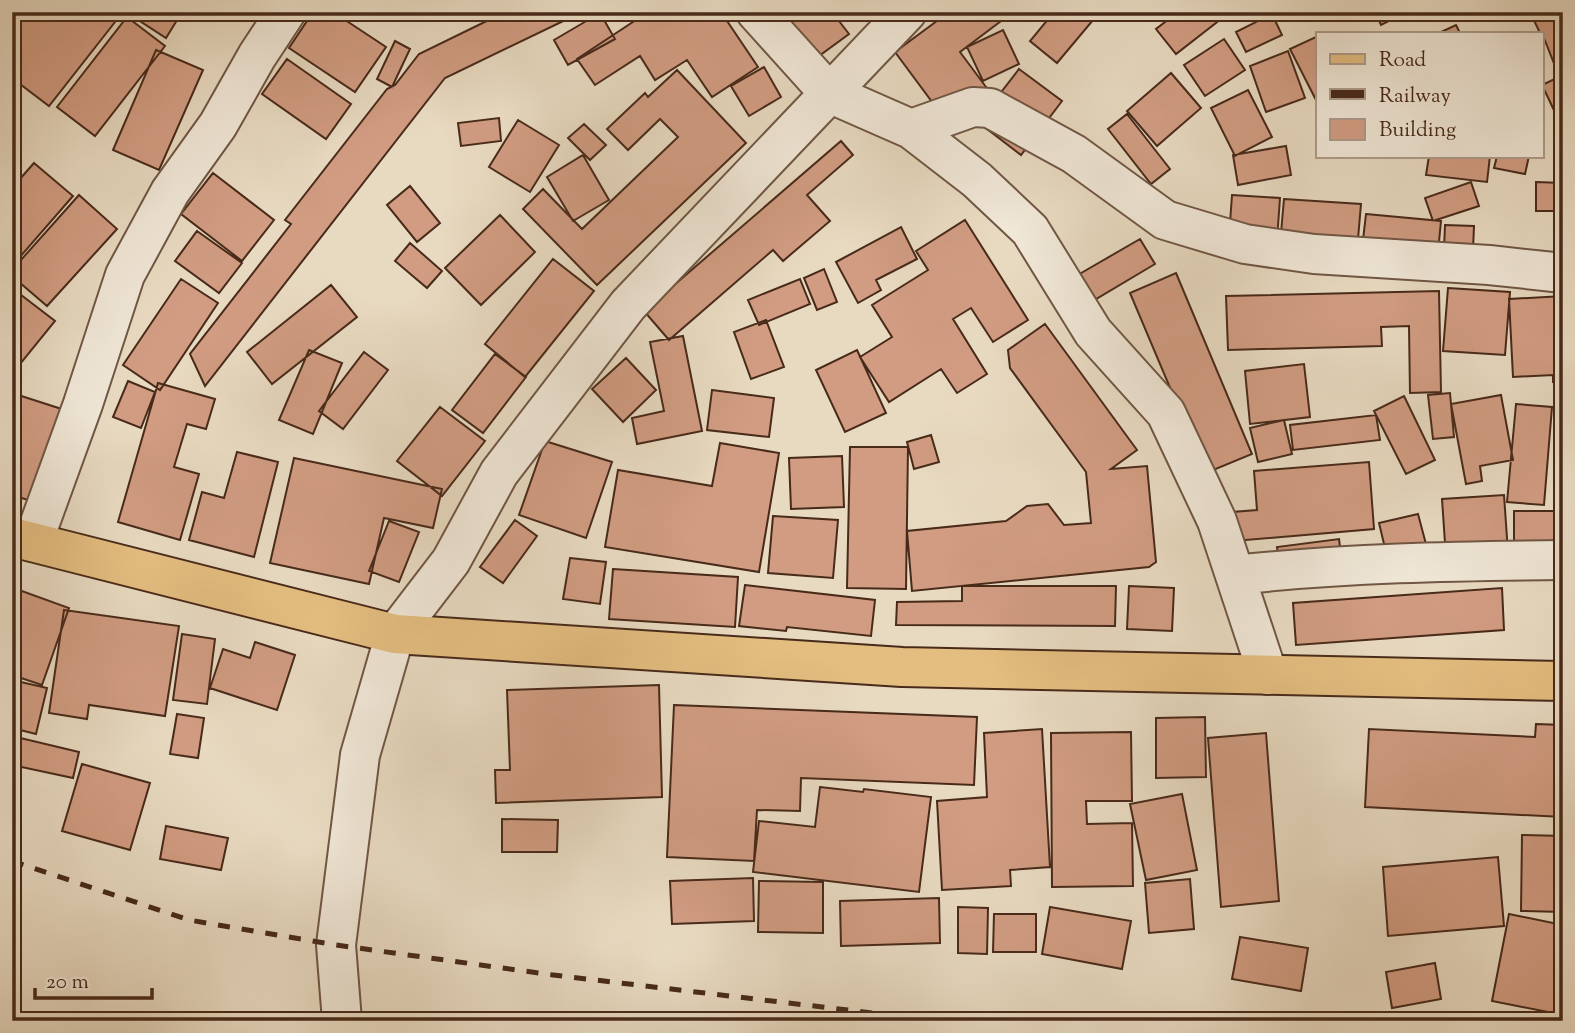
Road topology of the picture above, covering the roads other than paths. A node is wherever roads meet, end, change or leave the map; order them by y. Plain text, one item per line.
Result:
1 (286, 12) edge
2 (756, 12) edge
3 (907, 12) edge
4 (829, 93) junction
5 (911, 129) junction
6 (1563, 273) edge
7 (23, 539) edge
8 (1563, 560) edge
9 (1235, 575) junction
10 (395, 634) junction
11 (1268, 675) junction
12 (1563, 681) edge
13 (342, 1021) edge

1 - 7 street
2 - 4 street
3 - 4 street
4 - 5 street
4 - 10 street
5 - 6 street
5 - 9 street
7 - 10 main road
8 - 9 street
9 - 11 street
10 - 11 main road
10 - 13 street
11 - 12 main road

